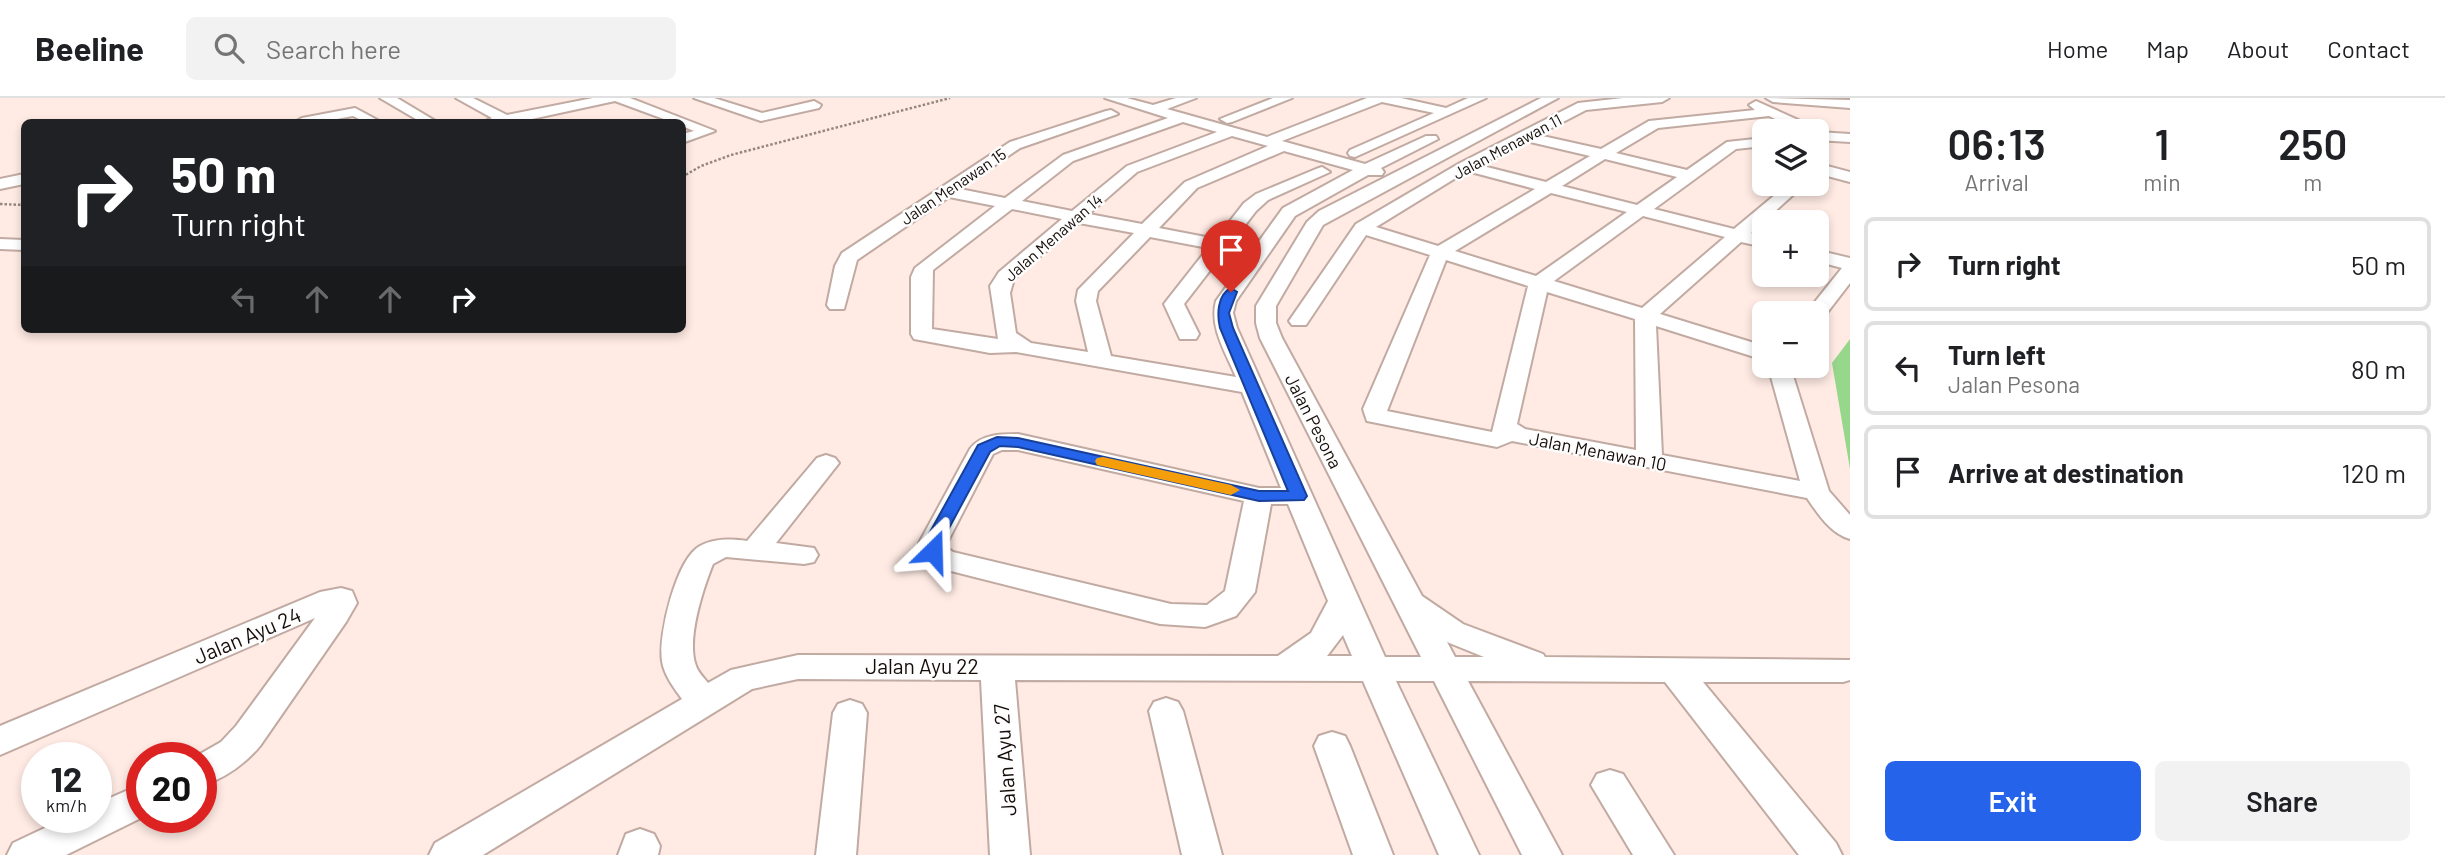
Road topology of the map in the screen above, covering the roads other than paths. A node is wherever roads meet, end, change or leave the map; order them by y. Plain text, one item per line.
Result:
1 (387, 98) edge
2 (463, 98) edge
3 (536, 98) edge
4 (615, 98) edge
5 (701, 98) edge
6 (794, 98) edge
7 (1189, 98) edge
8 (1285, 98) edge
9 (1381, 98) edge
10 (1479, 98) edge
11 (1517, 98) edge
12 (1551, 98) edge
13 (1662, 98) edge
14 (1742, 98) edge
15 (1850, 104) edge
16 (1587, 105) junction
17 (1111, 106) edge
18 (1773, 108) edge
19 (561, 109) junction
20 (1151, 110) junction
21 (1448, 113) junction
22 (583, 118) dead end
23 (1181, 118) junction
24 (316, 119) edge
25 (369, 119) edge
26 (425, 119) edge
27 (505, 119) edge
28 (518, 119) edge
29 (674, 119) edge
30 (1793, 119) edge
31 (686, 123) edge
32 (1654, 124) junction
33 (1228, 125) junction
34 (1829, 134) edge
35 (1693, 135) dead end
36 (1525, 136) junction
37 (686, 138) edge
38 (1850, 138) edge
39 (1752, 143) edge
40 (1275, 144) junction
41 (1725, 144) junction
42 (1752, 151) edge
43 (1603, 155) junction
44 (1361, 161) junction
45 (1850, 161) edge
46 (1829, 165) edge
47 (1465, 166) junction
48 (1829, 171) edge
49 (1322, 172) dead end
50 (1690, 175) junction
51 (1394, 177) junction
52 (1850, 177) edge
53 (21, 180) edge
54 (0, 184) edge
55 (1549, 187) junction
56 (945, 191) junction
57 (1784, 196) edge
58 (1009, 203) junction
59 (1640, 210) junction
60 (1074, 217) junction
61 (1362, 228) junction
62 (1146, 231) junction
63 (1739, 236) junction
64 (1752, 239) edge
65 (0, 244) edge
66 (21, 245) edge
67 (1220, 245) junction
68 (1440, 252) junction
69 (1829, 260) edge
70 (1850, 267) edge
71 (1539, 282) junction
72 (1825, 301) edge
73 (838, 305) dead end
74 (1645, 316) junction
75 (1299, 321) dead end
76 (1188, 334) dead end
77 (1017, 345) junction
78 (1752, 349) edge
79 (1101, 361) junction
80 (1783, 378) edge
81 (1253, 387) junction
82 (1508, 432) junction
83 (1649, 461) junction
84 (826, 463) dead end
85 (1816, 492) junction
86 (1259, 496) junction
87 (1299, 496) junction
88 (1850, 530) edge
89 (755, 550) junction
90 (804, 555) dead end
91 (1405, 598) junction
92 (1343, 601) junction
93 (998, 666) junction
94 (1283, 668) junction
95 (1372, 668) junction
96 (1444, 669) junction
97 (1553, 669) junction
98 (1674, 670) junction
99 (1848, 672) edge
100 (704, 702) junction
101 (1167, 710) dead end
102 (850, 713) dead end
103 (0, 740) edge
104 (1332, 746) dead end
105 (217, 762) edge
106 (1610, 785) dead end
107 (126, 808) edge
108 (27, 855) edge
109 (449, 855) edge
110 (836, 855) edge
111 (1010, 855) edge
112 (1202, 855) edge
113 (1373, 855) edge
114 (1459, 855) edge
115 (1542, 855) edge
116 (1654, 855) edge
117 (1822, 855) edge

1 - 26 street
2 - 27 street
3 - 19 street
4 - 19 street
4 - 29 street
5 - 6 street
7 - 20 street
8 - 33 street, Jalan Menawan 14
9 - 21 street
9 - 40 street
10 - 21 street
11 - 44 street
12 - 51 street, Jalan Pesona
13 - 16 street, Jalan Menawan 11
14 - 18 street
15 - 18 street
16 - 32 street
16 - 36 street, Jalan Menawan 11
17 - 20 street
17 - 56 street, Jalan Menawan 15
18 - 30 street
18 - 32 street
19 - 22 street
19 - 28 street
20 - 23 street
21 - 44 street
23 - 33 street
23 - 58 street
24 - 25 street
31 - 37 street
32 - 35 street
32 - 43 street
33 - 40 street
33 - 60 street, Jalan Menawan 14
34 - 38 street
36 - 43 street
36 - 47 street, Jalan Menawan 11
39 - 41 street
40 - 44 street
40 - 62 street
41 - 42 street
41 - 50 street
43 - 50 street
43 - 55 street
44 - 51 street
44 - 81 street
45 - 46 street
47 - 55 street
47 - 61 street, Jalan Menawan 11
48 - 52 street
49 - 67 street
50 - 59 street
51 - 91 street, Jalan Pesona
53 - 54 street
55 - 59 street
55 - 68 street
56 - 58 street
56 - 73 street, Jalan Menawan 15
57 - 63 street
58 - 60 street
58 - 77 street
59 - 63 street
59 - 71 street
60 - 62 street
60 - 77 street, Jalan Menawan 14
61 - 68 street
61 - 75 street, Jalan Menawan 11
62 - 67 street
62 - 79 street
63 - 64 street
63 - 74 street
65 - 66 street
67 - 76 street
68 - 71 street
68 - 82 street
69 - 70 street
70 - 72 street
71 - 74 street
71 - 82 street, Jalan Menawan 10
74 - 78 street
74 - 83 street
77 - 79 street
79 - 81 street
80 - 85 street
81 - 87 street
82 - 83 street, Jalan Menawan 10
83 - 85 street, Jalan Menawan 10
84 - 89 street
85 - 88 street
86 - 86 street
86 - 87 street
87 - 92 street
89 - 90 street
89 - 100 street
91 - 96 street, Jalan Pesona
91 - 97 street
92 - 94 street
92 - 95 street
93 - 94 street, Jalan Ayu 22
93 - 100 street, Jalan Ayu 22
93 - 111 street, Jalan Ayu 27
94 - 95 street, Jalan Ayu 22
95 - 96 street, Jalan Ayu 22
95 - 114 street
96 - 97 street, Jalan Ayu 22
96 - 115 street, Jalan Pesona
97 - 98 street, Jalan Ayu 22
98 - 99 street, Jalan Ayu 22
98 - 117 street
100 - 109 street, Jalan Ayu 22
101 - 112 street
102 - 110 street
103 - 105 street, Jalan Ayu 24
104 - 113 street
106 - 116 street
107 - 108 street

